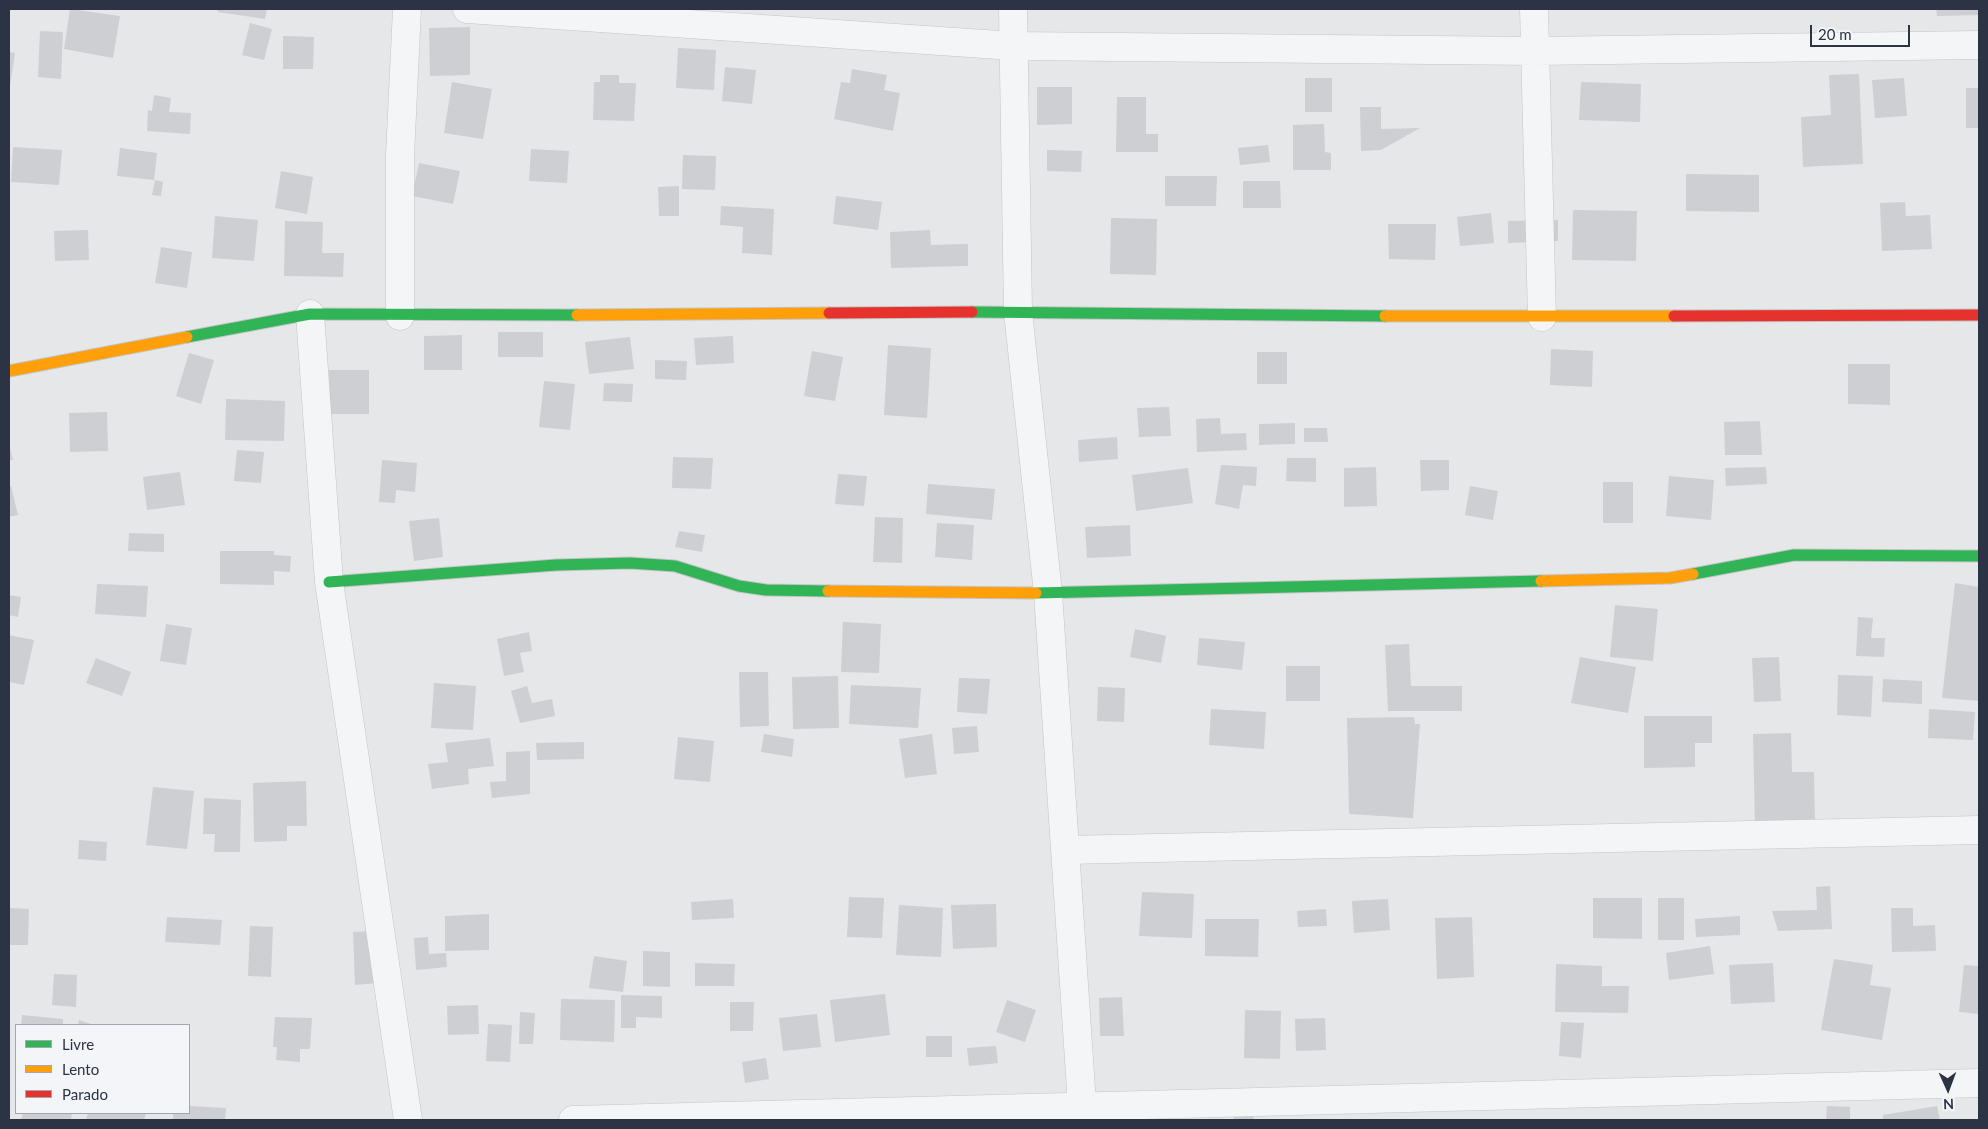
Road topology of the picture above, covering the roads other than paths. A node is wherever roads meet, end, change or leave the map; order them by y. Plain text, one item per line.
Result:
1 (407, 9) edge
2 (467, 9) edge
3 (1013, 9) edge
4 (1534, 9) edge
5 (1014, 46) junction
6 (1979, 46) edge
7 (1536, 51) junction
8 (1018, 312) junction
9 (310, 314) junction
10 (1979, 315) edge
11 (400, 316) junction
12 (1542, 317) junction
13 (9, 371) edge
14 (1979, 556) edge
15 (329, 582) junction
16 (1048, 592) junction
17 (1979, 830) edge
18 (1066, 850) junction
19 (1979, 1083) edge
20 (1082, 1113) edge
21 (408, 1120) edge
22 (573, 1120) edge

1 - 11 street
2 - 5 street
3 - 5 street
4 - 7 street
5 - 7 street
5 - 8 street
6 - 7 street
7 - 12 street
8 - 11 street
8 - 12 street
8 - 16 street
9 - 11 street
9 - 13 street
9 - 15 street
10 - 12 street
14 - 16 street
15 - 16 street
15 - 21 street
16 - 18 street
17 - 18 street
18 - 20 street
19 - 20 street
20 - 22 street

